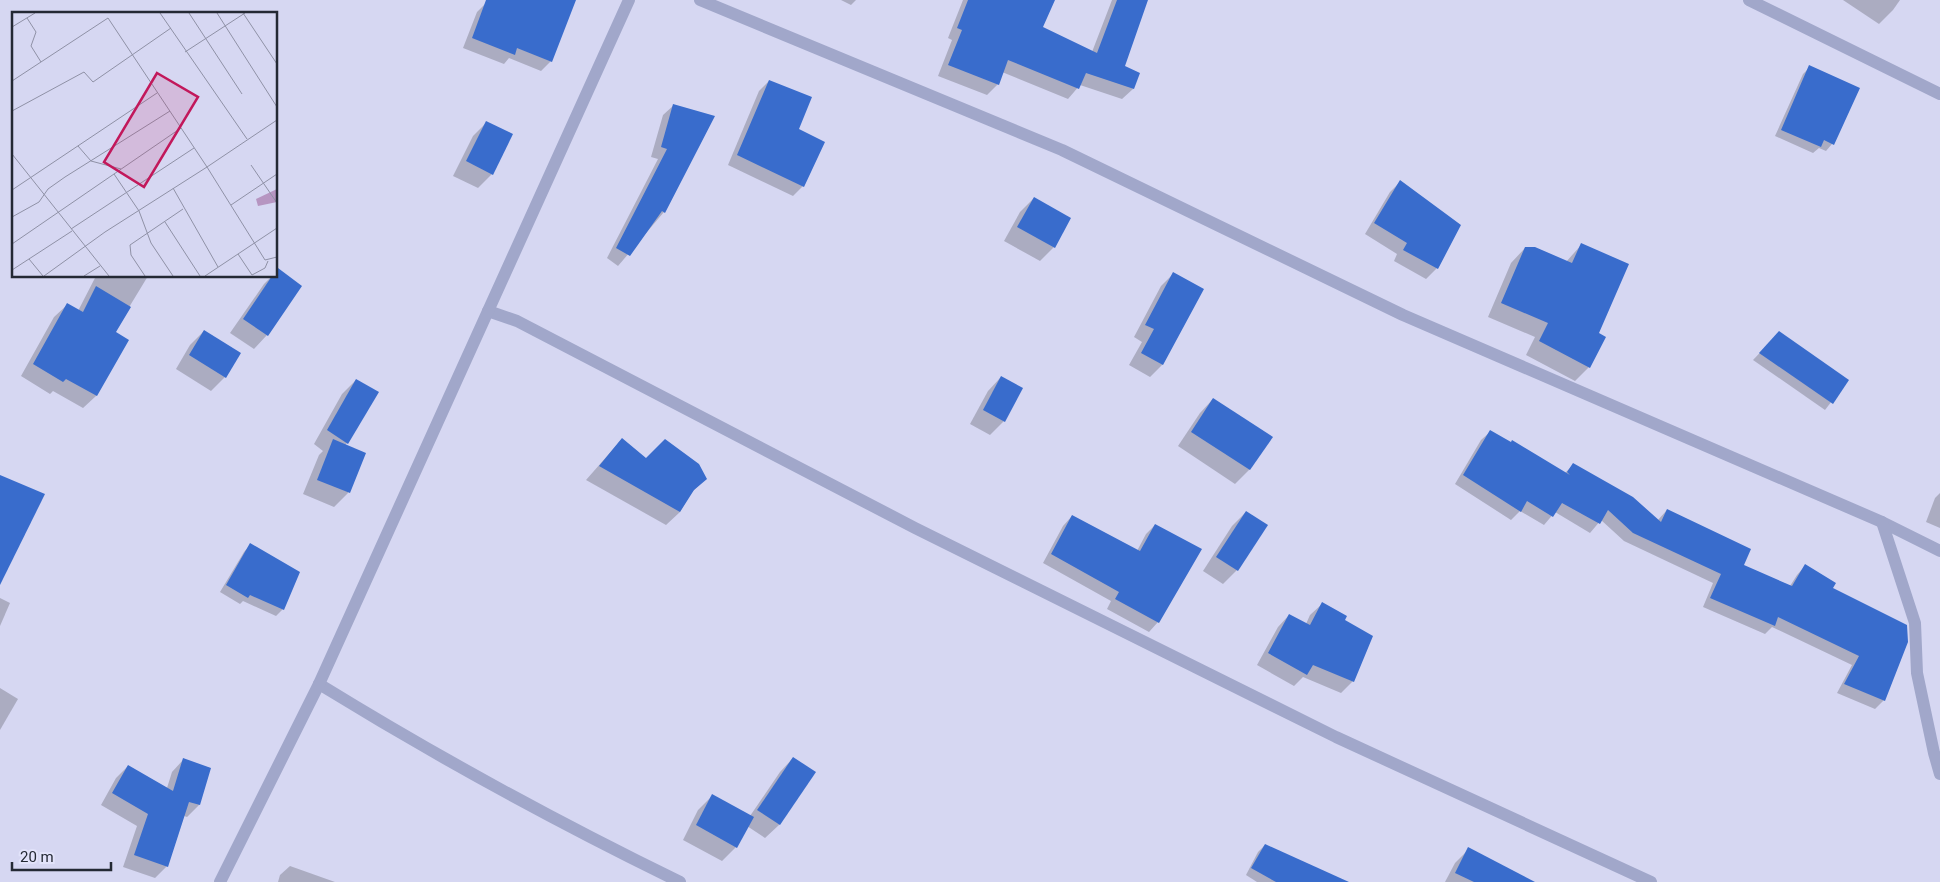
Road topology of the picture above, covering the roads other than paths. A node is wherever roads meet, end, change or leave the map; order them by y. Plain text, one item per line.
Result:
1 (629, 0) edge
2 (700, 0) edge
3 (1749, 0) edge
4 (1940, 94) edge
5 (488, 311) junction
6 (1882, 522) junction
7 (1940, 551) edge
8 (319, 684) junction
9 (1940, 774) edge
10 (220, 882) edge
11 (680, 882) edge
12 (1651, 882) edge

1 - 5 street
2 - 6 street
3 - 4 street
5 - 8 street
5 - 12 street
6 - 7 street
6 - 9 street
8 - 10 street
8 - 11 street

